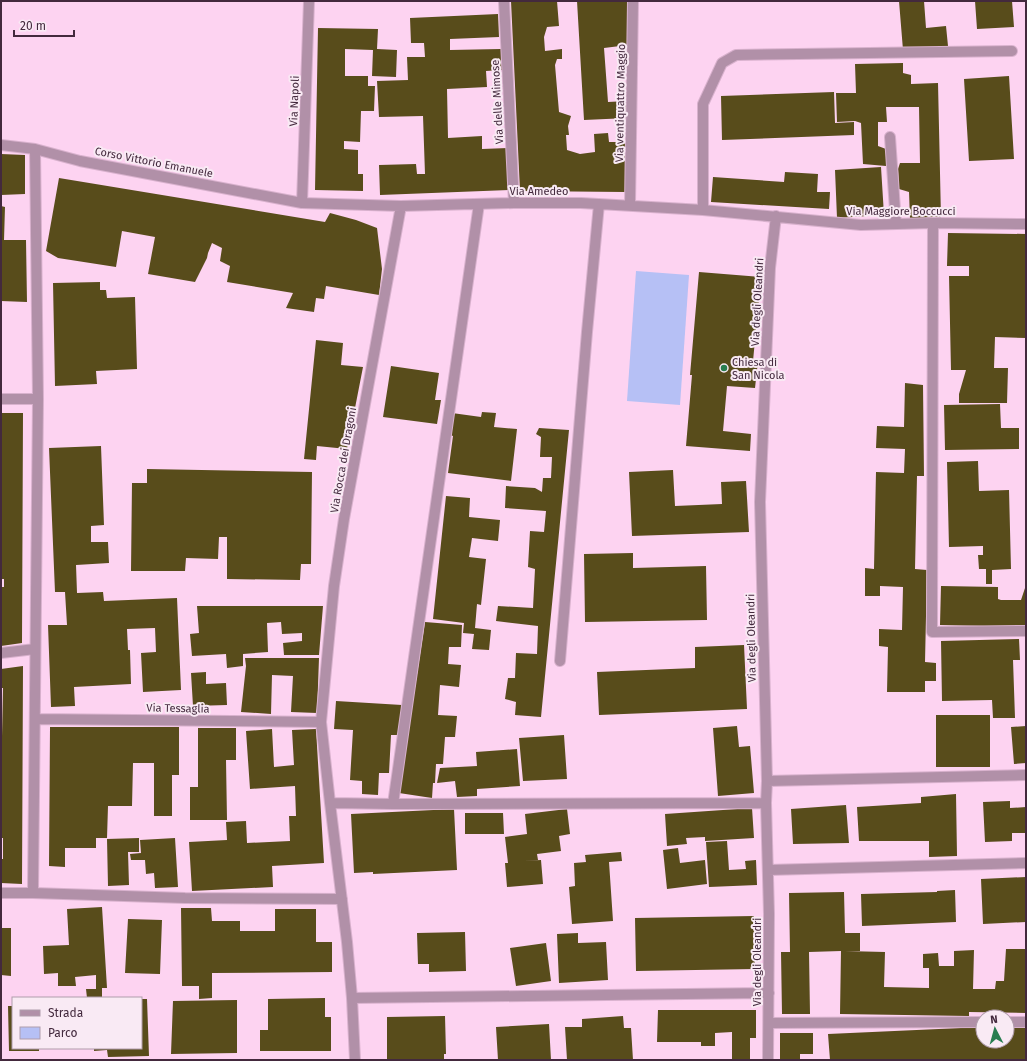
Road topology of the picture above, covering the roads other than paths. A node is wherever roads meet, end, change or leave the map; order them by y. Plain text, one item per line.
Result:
1 (309, 1) edge
2 (504, 1) edge
3 (633, 1) edge
4 (1012, 51) dead end
5 (890, 137) dead end
6 (1, 145) edge
7 (35, 149) junction
8 (302, 203) junction
9 (514, 203) junction
10 (479, 204) junction
11 (599, 204) junction
12 (630, 205) junction
13 (402, 206) junction
14 (704, 210) junction
15 (776, 216) junction
16 (933, 223) junction
17 (896, 224) junction
18 (1026, 224) edge
19 (1, 399) edge
20 (38, 399) junction
21 (1026, 631) edge
22 (35, 649) junction
23 (1, 653) edge
24 (560, 661) dead end
25 (35, 719) junction
26 (321, 722) junction
27 (1026, 775) edge
28 (767, 781) junction
29 (330, 803) junction
30 (766, 803) junction
31 (393, 804) junction
32 (1026, 863) edge
33 (768, 870) junction
34 (1, 893) edge
35 (33, 893) junction
36 (342, 899) junction
37 (769, 992) junction
38 (352, 998) junction
39 (975, 1022) edge
40 (1015, 1022) edge
41 (1026, 1022) edge
42 (769, 1024) junction
43 (355, 1060) edge
44 (768, 1060) edge

1 - 8 street, Via Napoli
2 - 9 street, Via delle Mimose
3 - 12 street, Via ventiquattro Maggio
4 - 14 street
5 - 17 street
6 - 7 street, Corso Vittorio Emanuele
7 - 8 street, Corso Vittorio Emanuele
7 - 20 street
8 - 13 street, Via Amedeo
9 - 10 street, Via Amedeo
9 - 11 street, Via Amedeo
10 - 13 street, Via Amedeo
10 - 31 street
11 - 12 street, Via Amedeo
11 - 24 street
12 - 14 street, Via Amedeo
13 - 26 street, Via Rocca dei Dragoni
14 - 15 street, Via Amedeo
15 - 17 street, Via Maggiore Boccucci
15 - 28 street, Via degli Oleandri
16 - 17 street, Via Maggiore Boccucci
16 - 18 street, Via Maggiore Boccucci
16 - 21 street
19 - 20 street
20 - 22 street
22 - 23 street
22 - 25 street
25 - 26 street, Via Tessaglia
25 - 35 street
26 - 29 street, Via Rocca dei Dragoni
27 - 28 street
28 - 30 street, Via degli Oleandri
29 - 31 street
29 - 36 street, Via Rocca dei Dragoni
30 - 31 street
30 - 33 street, Via degli Oleandri
32 - 33 street
33 - 37 street, Via degli Oleandri
34 - 35 street
35 - 36 street
36 - 38 street, Via Rocca dei Dragoni
37 - 38 street
37 - 42 street, Via degli Oleandri
38 - 43 street, Via Rocca dei Dragoni
39 - 42 street
40 - 41 street
42 - 44 street, Via degli Oleandri

